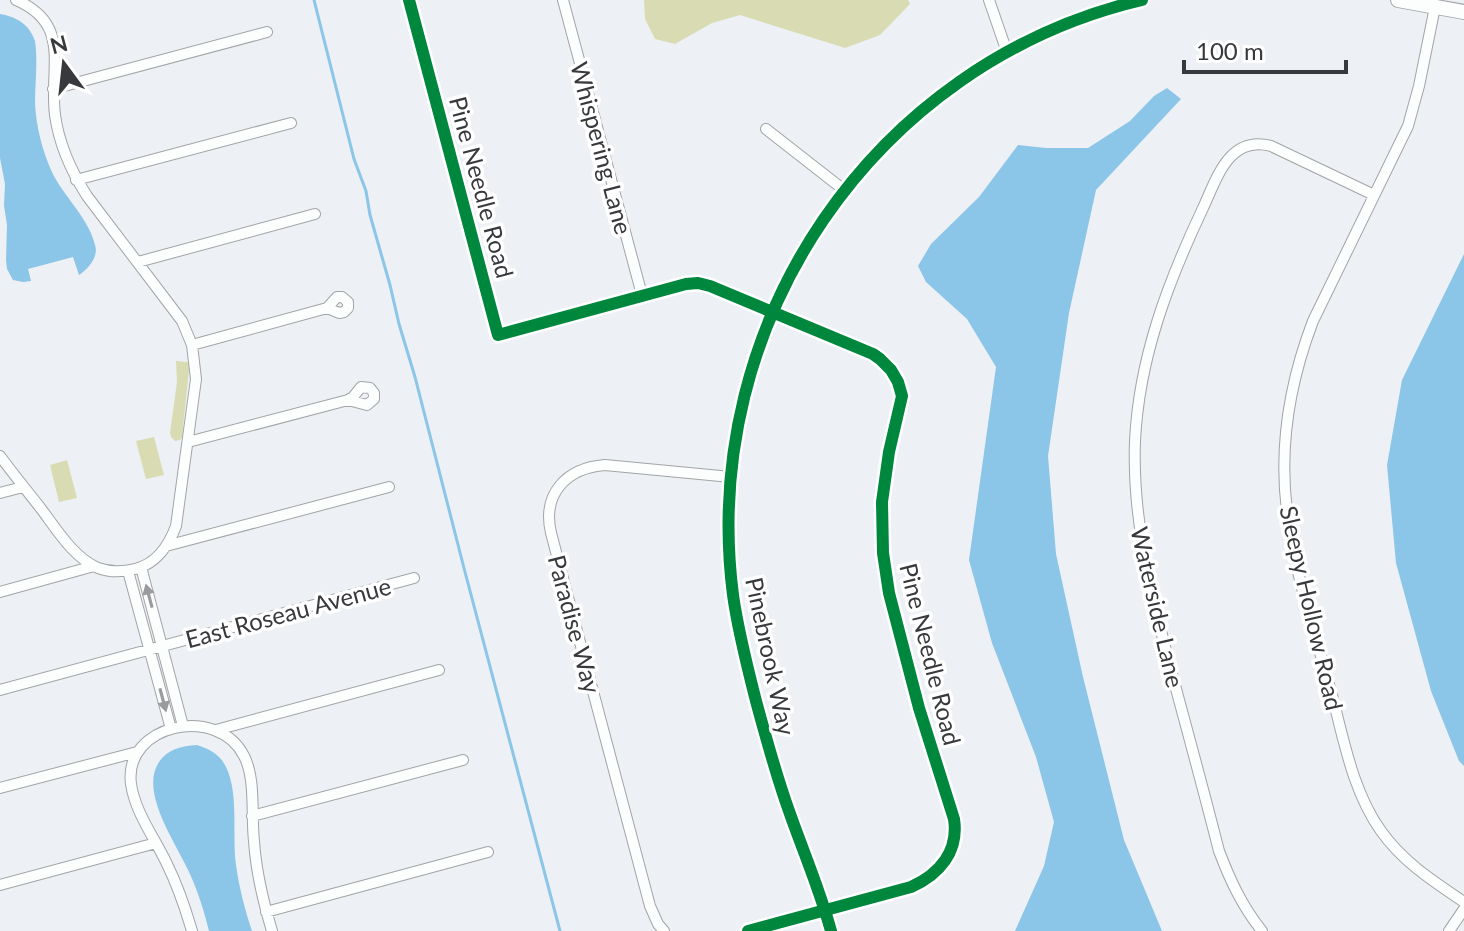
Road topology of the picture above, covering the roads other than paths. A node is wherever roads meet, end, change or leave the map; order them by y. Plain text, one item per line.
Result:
1 (19, 0) edge
2 (409, 0) edge
3 (563, 0) edge
4 (989, 0) edge
5 (1142, 0) edge
6 (1398, 0) edge
7 (1435, 7) junction
8 (1464, 12) edge
9 (267, 32) dead end
10 (1007, 52) junction
11 (53, 89) junction
12 (291, 123) dead end
13 (766, 129) dead end
14 (76, 180) junction
15 (844, 190) junction
16 (1374, 195) junction
17 (315, 214) dead end
18 (138, 262) junction
19 (642, 295) junction
20 (327, 308) dead end
21 (773, 312) junction
22 (192, 345) junction
23 (348, 400) dead end
24 (188, 442) junction
25 (0, 456) edge
26 (731, 477) junction
27 (23, 487) junction
28 (389, 487) dead end
29 (0, 493) edge
30 (166, 546) junction
31 (94, 566) junction
32 (141, 567) junction
33 (128, 571) junction
34 (414, 578) dead end
35 (0, 592) edge
36 (162, 646) junction
37 (149, 650) junction
38 (439, 670) dead end
39 (0, 690) edge
40 (183, 726) junction
41 (171, 729) junction
42 (216, 730) junction
43 (137, 752) junction
44 (463, 760) dead end
45 (0, 788) edge
46 (252, 816) junction
47 (156, 843) junction
48 (488, 852) dead end
49 (0, 885) edge
50 (1464, 902) edge
51 (1464, 909) edge
52 (825, 910) junction
53 (266, 912) junction
54 (192, 931) edge
55 (272, 931) edge
56 (664, 931) edge
57 (748, 931) edge
58 (831, 931) edge
59 (1262, 931) edge
60 (1449, 931) edge

1 - 11 street
2 - 19 street, Pine Needle Road
3 - 19 street, Whispering Lane
4 - 10 street
5 - 10 street, Pinebrook Way
6 - 7 street
7 - 8 street
7 - 16 street, Sleepy Hollow Road
9 - 11 street
10 - 15 street, Pinebrook Way
11 - 14 street
12 - 14 street
13 - 15 street
14 - 18 street
15 - 21 street, Pinebrook Way
16 - 50 street, Sleepy Hollow Road
16 - 59 street, Waterside Lane
17 - 18 street
18 - 22 street
19 - 21 street, Pine Needle Road
20 - 22 street
21 - 26 street, Pinebrook Way
21 - 52 street, Pine Needle Road
22 - 24 street
23 - 24 street
24 - 30 street
25 - 27 street
26 - 52 street, Pinebrook Way
26 - 56 street, Paradise Way
27 - 29 street
27 - 31 street
28 - 30 street
30 - 32 street
31 - 33 street
31 - 35 street
32 - 33 street
36 -> 32 street
33 - 37 street
34 - 36 street, East Roseau Avenue
36 - 37 street, East Roseau Avenue
36 - 40 street
37 - 39 street, East Roseau Avenue
37 -> 41 street
38 - 42 street
40 - 41 street
40 - 42 street
41 - 43 street
42 - 46 street
43 - 45 street
43 - 47 street
44 - 46 street
46 - 53 street
47 - 49 street
47 - 54 street
48 - 53 street
51 - 60 street
52 - 57 street
52 - 58 street, Pinebrook Way
53 - 55 street

